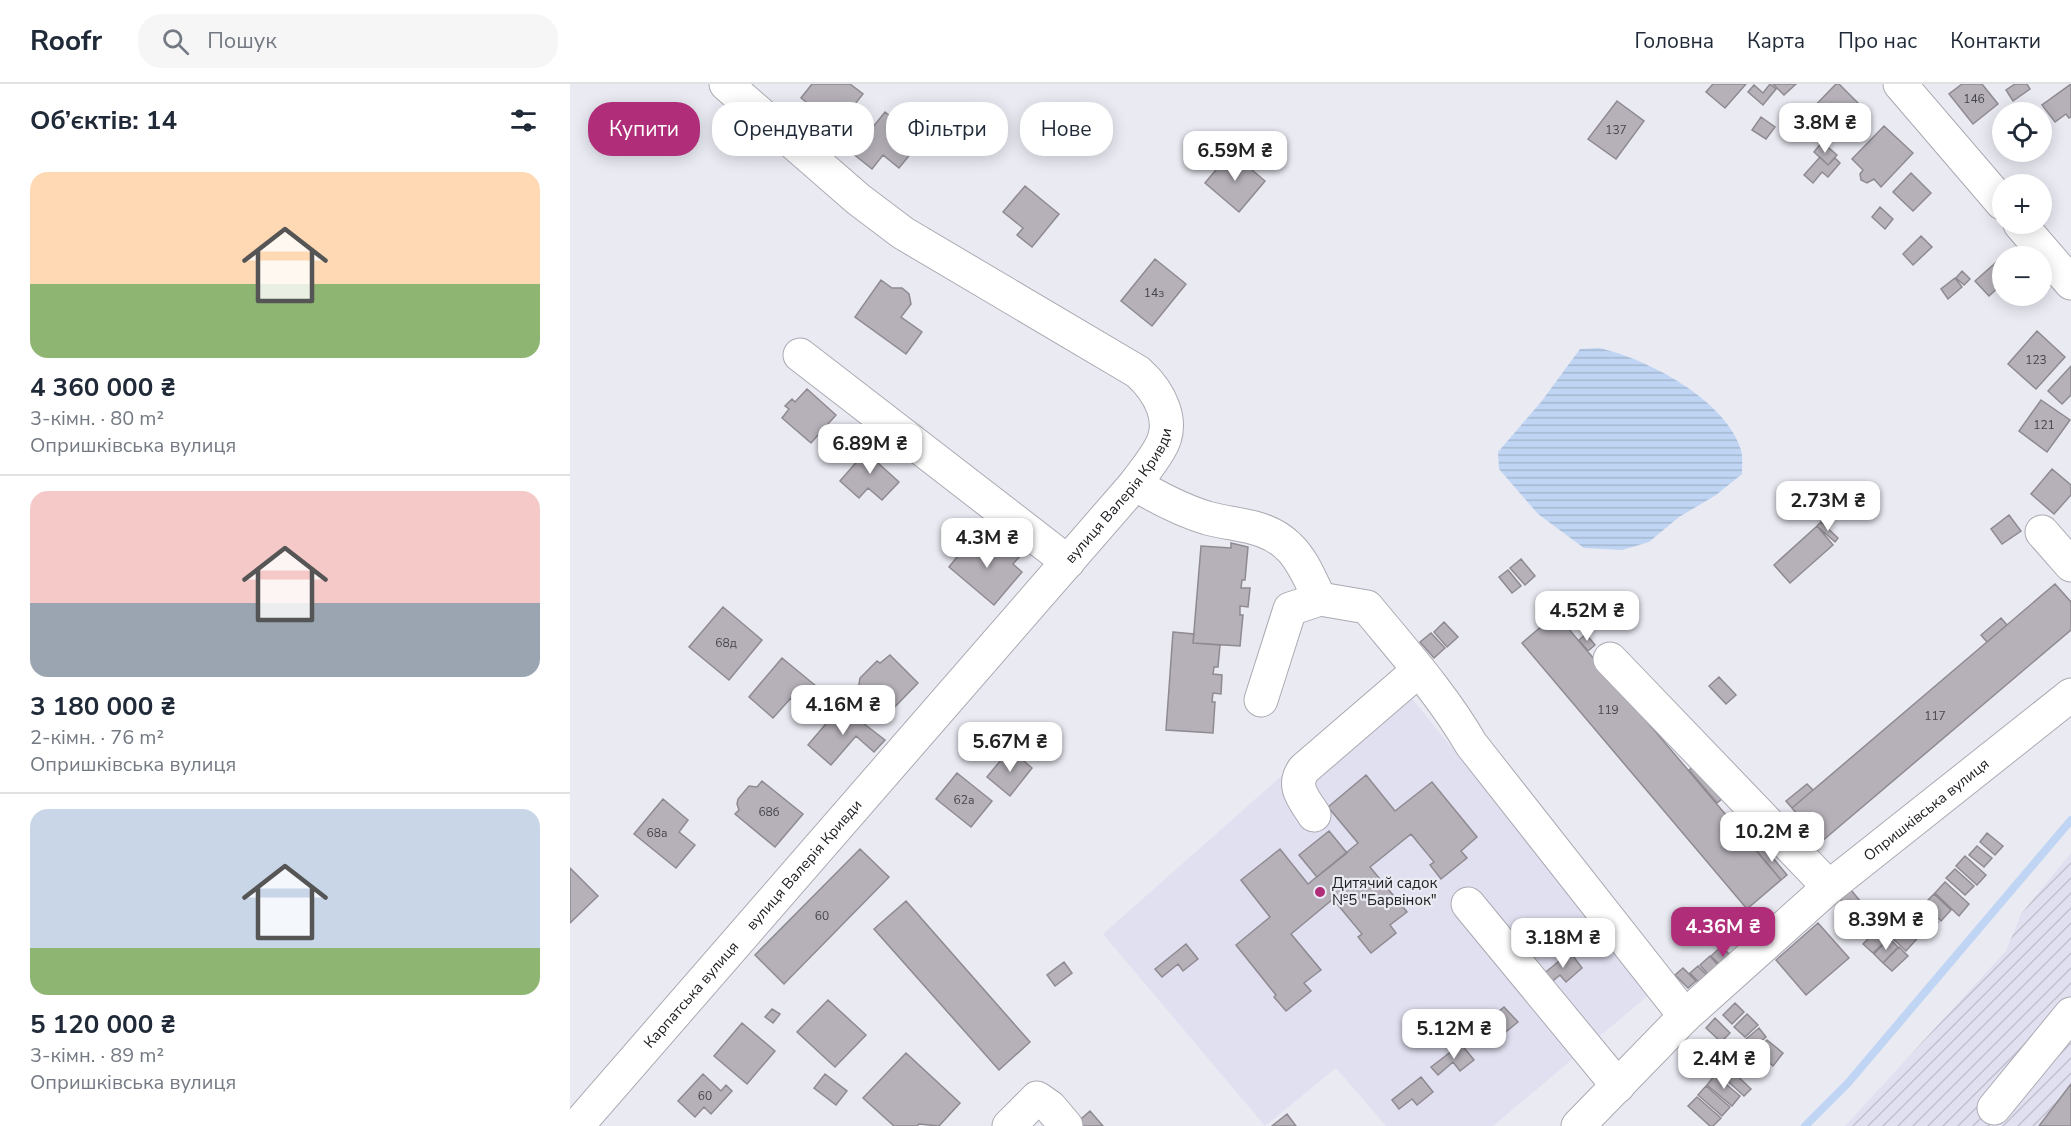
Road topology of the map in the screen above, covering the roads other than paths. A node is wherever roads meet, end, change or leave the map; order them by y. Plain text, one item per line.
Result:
1 (726, 84) edge
2 (1900, 84) edge
3 (1992, 192) edge
4 (2029, 234) edge
5 (2071, 283) edge
6 (800, 355) dead end
7 (1135, 484) junction
8 (2042, 532) dead end
9 (1068, 562) junction
10 (2071, 565) edge
11 (1320, 599) junction
12 (1610, 659) dead end
13 (1419, 670) junction
14 (2071, 695) edge
15 (1261, 700) dead end
16 (1314, 815) dead end
17 (1829, 887) junction
18 (1468, 904) dead end
19 (2071, 1014) edge
20 (1685, 1016) junction
21 (1618, 1086) junction
22 (1994, 1108) dead end
23 (577, 1126) edge
24 (1009, 1126) edge
25 (1066, 1126) edge
26 (1578, 1126) edge

1 - 7 street, вулиця Валерія Кривди
2 - 3 street
4 - 5 street
6 - 9 street
7 - 9 street
7 - 11 street
8 - 10 street
9 - 23 street, вулиця Валерія Кривди
11 - 13 street
11 - 15 street
12 - 17 street
13 - 16 street
13 - 20 street
14 - 17 street, Опришківська вулиця
17 - 20 street, Опришківська вулиця
18 - 21 street
19 - 22 street
20 - 21 street, Опришківська вулиця
21 - 26 street, Опришківська вулиця
24 - 25 street

